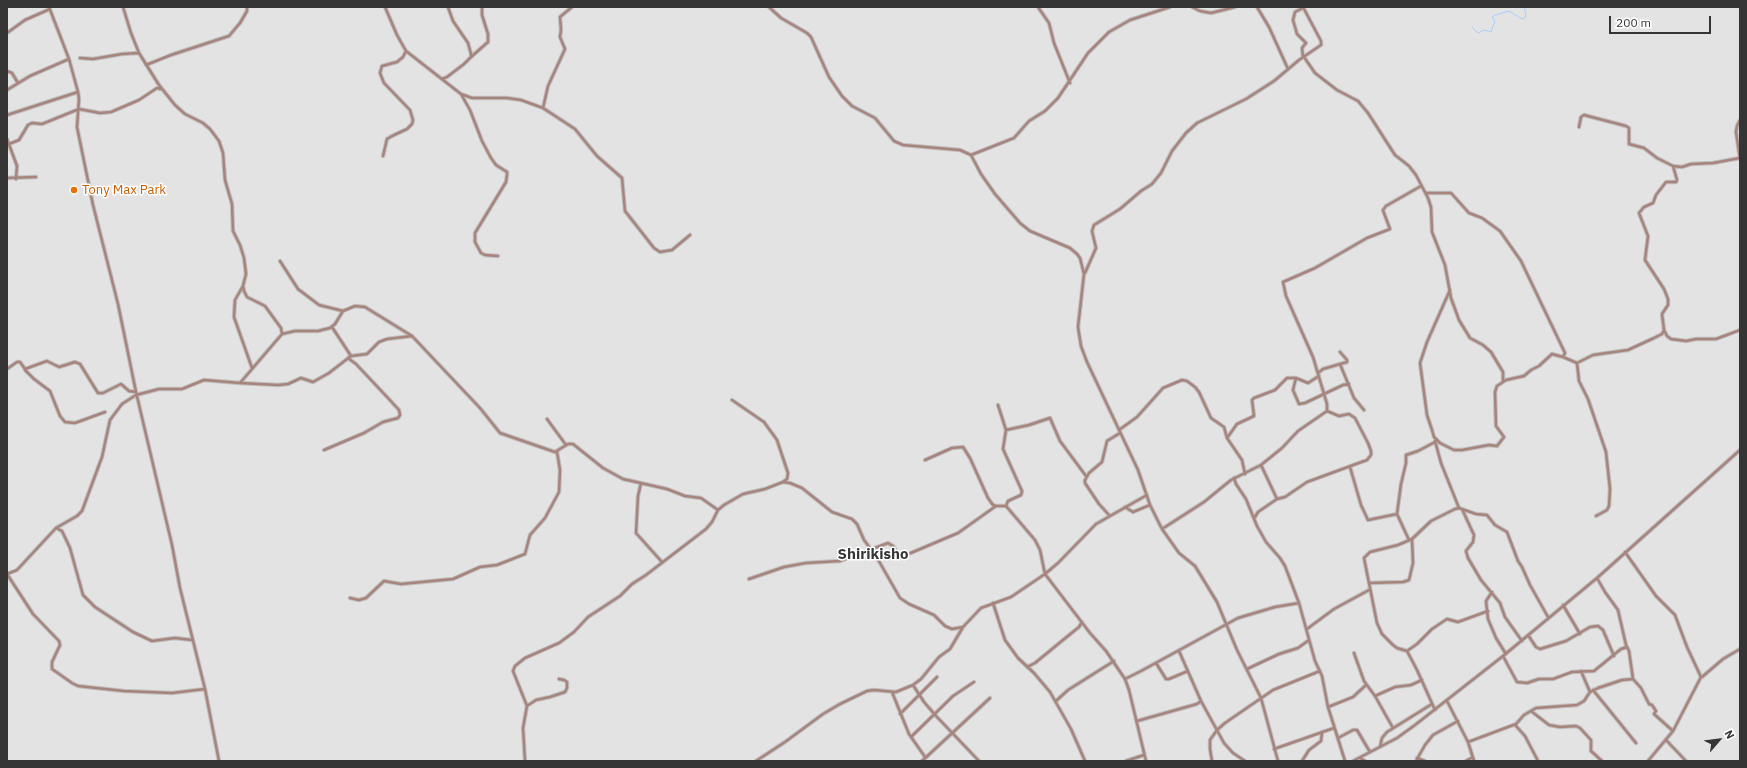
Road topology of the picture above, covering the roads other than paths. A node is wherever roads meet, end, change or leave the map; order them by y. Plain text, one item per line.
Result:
1 (123, 7) edge
2 (247, 7) edge
3 (385, 7) edge
4 (448, 7) edge
5 (482, 7) edge
6 (572, 7) edge
7 (769, 7) edge
8 (1038, 7) edge
9 (1170, 7) edge
10 (1192, 7) edge
11 (1235, 7) edge
12 (1257, 7) edge
13 (49, 8) edge
14 (1303, 8) edge
15 (7, 33) edge
16 (406, 51) junction
17 (139, 53) junction
18 (471, 57) junction
19 (1304, 57) junction
20 (80, 58) dead end
21 (69, 59) junction
22 (146, 65) junction
23 (1288, 69) junction
24 (7, 71) edge
25 (441, 79) junction
26 (1070, 82) junction
27 (18, 83) junction
28 (161, 89) junction
29 (7, 90) edge
30 (78, 92) junction
31 (461, 94) junction
32 (544, 108) junction
33 (79, 109) junction
34 (7, 115) edge
35 (1740, 120) edge
36 (1579, 127) dead end
37 (7, 139) edge
38 (9, 144) junction
39 (971, 155) junction
40 (383, 156) dead end
41 (1740, 159) edge
42 (1673, 166) junction
43 (36, 177) dead end
44 (7, 178) edge
45 (16, 179) junction
46 (1421, 186) junction
47 (1426, 193) junction
48 (690, 235) dead end
49 (498, 256) dead end
50 (280, 261) dead end
51 (1084, 274) junction
52 (243, 286) junction
53 (1450, 290) junction
54 (343, 311) junction
55 (332, 327) junction
56 (1664, 330) junction
57 (1740, 330) edge
58 (282, 334) junction
59 (412, 336) junction
60 (1340, 352) dead end
61 (349, 357) junction
62 (1563, 357) junction
63 (1340, 364) junction
64 (1577, 364) junction
65 (252, 368) junction
66 (7, 369) edge
67 (25, 369) junction
68 (1318, 375) junction
69 (1296, 378) junction
70 (1503, 381) junction
71 (240, 383) junction
72 (1349, 384) junction
73 (136, 393) junction
74 (1323, 394) junction
75 (732, 400) dead end
76 (998, 405) dead end
77 (1364, 410) dead end
78 (1327, 411) junction
79 (105, 412) dead end
80 (547, 419) dead end
81 (1006, 430) junction
82 (1119, 432) junction
83 (1434, 437) junction
84 (1227, 438) junction
85 (1435, 442) junction
86 (566, 446) junction
87 (324, 450) dead end
88 (1740, 450) edge
89 (557, 452) junction
90 (925, 460) dead end
91 (1261, 465) junction
92 (1350, 467) junction
93 (1245, 474) junction
94 (1086, 476) junction
95 (1234, 478) junction
96 (783, 482) junction
97 (641, 483) junction
98 (1147, 495) junction
99 (1277, 500) junction
100 (1150, 505) junction
101 (996, 506) junction
102 (1006, 506) junction
103 (1125, 507) junction
104 (1461, 509) junction
105 (718, 510) junction
106 (1398, 514) junction
107 (1109, 515) junction
108 (1596, 516) dead end
109 (1255, 518) junction
110 (56, 528) junction
111 (1162, 529) junction
112 (1412, 538) junction
113 (1409, 540) junction
114 (871, 549) junction
115 (1625, 552) junction
116 (662, 562) junction
117 (7, 574) edge
118 (1045, 574) junction
119 (1597, 578) junction
120 (750, 580) dead end
121 (1369, 582) junction
122 (1369, 590) junction
123 (1492, 592) junction
124 (350, 598) dead end
125 (993, 603) junction
126 (1299, 603) junction
127 (1563, 605) junction
128 (1488, 611) junction
129 (1548, 617) junction
130 (1082, 622) junction
131 (1227, 625) junction
132 (963, 627) junction
133 (1079, 627) junction
134 (1086, 627) junction
135 (1307, 629) junction
136 (1580, 634) junction
137 (1528, 635) junction
138 (192, 640) junction
139 (1309, 640) junction
140 (1522, 641) junction
141 (1627, 647) junction
142 (1740, 649) edge
143 (1179, 651) junction
144 (1407, 651) junction
145 (1354, 653) dead end
146 (1506, 654) junction
147 (1503, 656) junction
148 (1614, 656) junction
149 (1114, 661) junction
150 (1156, 663) junction
151 (1027, 666) junction
152 (1247, 669) junction
153 (1188, 671) junction
154 (1320, 671) junction
155 (1581, 671) junction
156 (937, 677) dead end
157 (1701, 677) junction
158 (559, 679) dead end
159 (1125, 679) junction
160 (1633, 679) junction
161 (1422, 680) junction
162 (974, 682) dead end
163 (913, 684) junction
164 (1366, 685) junction
165 (205, 689) junction
166 (1593, 690) junction
167 (892, 692) junction
168 (1590, 692) junction
169 (919, 694) junction
170 (1375, 696) junction
171 (990, 698) dead end
172 (1260, 698) junction
173 (1056, 701) junction
174 (1201, 701) junction
175 (1447, 701) junction
176 (1432, 704) junction
177 (527, 706) junction
178 (1328, 707) junction
179 (1435, 710) junction
180 (1531, 710) junction
181 (900, 714) junction
182 (935, 714) junction
183 (1458, 720) junction
184 (1137, 721) junction
185 (1516, 724) junction
186 (1334, 728) junction
187 (1393, 728) junction
188 (1217, 730) junction
189 (1672, 731) junction
190 (1322, 732) junction
191 (952, 733) junction
192 (911, 737) junction
193 (1338, 738) junction
194 (1666, 740) junction
195 (1468, 742) junction
196 (1636, 743) dead end
197 (1380, 747) junction
198 (1274, 749) junction
199 (1370, 752) junction
200 (1144, 755) junction
201 (925, 757) junction
202 (1473, 757) junction
203 (1360, 758) junction
204 (1416, 759) edge
205 (219, 761) edge
206 (525, 761) edge
207 (756, 761) edge
208 (922, 761) edge
209 (979, 761) edge
210 (1085, 761) edge
211 (1126, 761) edge
212 (1146, 761) edge
213 (1212, 761) edge
214 (1244, 761) edge
215 (1278, 761) edge
216 (1302, 761) edge
217 (1344, 761) edge
218 (1353, 761) edge
219 (1365, 761) edge
220 (1425, 761) edge
221 (1466, 761) edge
222 (1474, 761) edge
223 (1538, 761) edge
224 (1602, 761) edge
225 (1648, 761) edge
226 (1686, 761) edge

1 - 17 street
2 - 22 street
3 - 16 street
4 - 18 street
5 - 18 street
6 - 32 street
7 - 39 street
8 - 26 street
9 - 26 street
10 - 11 street
12 - 23 street
13 - 15 street
13 - 21 street
14 - 19 street
14 - 19 street
16 - 25 street
16 - 40 street
17 - 20 street
17 - 22 street
18 - 25 street
19 - 23 street
19 - 46 street
21 - 27 street
21 - 30 street
22 - 28 street
23 - 51 street
24 - 27 street
25 - 31 street
26 - 39 street
27 - 29 street
28 - 33 street
28 - 52 street
30 - 33 street
30 - 34 street
31 - 32 street
31 - 49 street
32 - 48 street
33 - 38 street
33 - 73 street
35 - 41 street
36 - 42 street
37 - 38 street
38 - 45 street
39 - 51 street
41 - 42 street
42 - 56 street
43 - 45 street
44 - 45 street
46 - 47 street
46 - 68 street
47 - 53 street
47 - 62 street
50 - 54 street
51 - 82 street
52 - 58 street
52 - 65 street
53 - 70 street
53 - 83 street
54 - 55 street
54 - 59 street
55 - 58 street
55 - 61 street
56 - 57 street
56 - 64 street
58 - 65 street
59 - 61 street
59 - 89 street
60 - 63 street
61 - 71 street
61 - 87 street
62 - 64 street
62 - 70 street
63 - 68 street
63 - 72 street
64 - 108 street
65 - 71 street
66 - 67 street
67 - 73 street
67 - 79 street
68 - 69 street
68 - 74 street
69 - 74 street
69 - 84 street
70 - 83 street
71 - 73 street
72 - 74 street
72 - 77 street
73 - 110 street
73 - 138 street
74 - 78 street
75 - 96 street
76 - 81 street
78 - 91 street
78 - 92 street
80 - 86 street
81 - 94 street
81 - 102 street
82 - 84 street
82 - 94 street
82 - 98 street
83 - 85 street
84 - 93 street
85 - 104 street
85 - 106 street
86 - 89 street
86 - 97 street
88 - 115 street
89 - 124 street
90 - 101 street
91 - 93 street
91 - 99 street
92 - 99 street
92 - 106 street
93 - 95 street
94 - 107 street
95 - 109 street
95 - 111 street
96 - 105 street
96 - 114 street
97 - 105 street
97 - 116 street
98 - 100 street
98 - 103 street
99 - 109 street
100 - 103 street
100 - 111 street
101 - 102 street
101 - 114 street
102 - 118 street
103 - 107 street
104 - 112 street
104 - 123 street
104 - 129 street
105 - 116 street
106 - 113 street
107 - 118 street
109 - 126 street
110 - 117 street
110 - 138 street
111 - 131 street
112 - 113 street
112 - 121 street
113 - 121 street
114 - 120 street
114 - 132 street
115 - 119 street
115 - 157 street
116 - 177 street
117 - 165 street
118 - 125 street
118 - 130 street
119 - 127 street
119 - 141 street
121 - 122 street
122 - 135 street
122 - 144 street
123 - 128 street
123 - 140 street
125 - 132 street
125 - 151 street
126 - 131 street
126 - 135 street
127 - 129 street
127 - 136 street
128 - 144 street
128 - 146 street
129 - 137 street
130 - 133 street
130 - 134 street
131 - 143 street
131 - 152 street
132 - 163 street
133 - 134 street
133 - 151 street
134 - 149 street
135 - 139 street
136 - 137 street
136 - 148 street
137 - 140 street
138 - 165 street
139 - 152 street
139 - 154 street
140 - 146 street
141 - 148 street
141 - 160 street
142 - 157 street
143 - 150 street
143 - 153 street
144 - 161 street
145 - 164 street
146 - 147 street
147 - 155 street
147 - 175 street
148 - 155 street
149 - 159 street
149 - 173 street
150 - 153 street
150 - 159 street
151 - 173 street
152 - 172 street
153 - 174 street
154 - 172 street
154 - 178 street
155 - 168 street
156 - 169 street
157 - 189 street
158 - 177 street
159 - 184 street
160 - 166 street
160 - 189 street
161 - 170 street
161 - 176 street
162 - 182 street
163 - 167 street
163 - 169 street
164 - 170 street
164 - 178 street
165 - 205 street
166 - 168 street
166 - 196 street
167 - 181 street
167 - 207 street
168 - 180 street
169 - 181 street
169 - 182 street
170 - 187 street
171 - 191 street
172 - 188 street
172 - 198 street
173 - 210 street
174 - 184 street
174 - 188 street
175 - 179 street
175 - 183 street
176 - 179 street
176 - 187 street
177 - 206 street
178 - 186 street
179 - 197 street
180 - 185 street
180 - 224 street
181 - 192 street
182 - 191 street
182 - 192 street
183 - 195 street
183 - 204 street
184 - 200 street
185 - 195 street
185 - 223 street
186 - 190 street
186 - 193 street
187 - 197 street
188 - 213 street
188 - 214 street
189 - 194 street
190 - 198 street
190 - 216 street
191 - 201 street
191 - 209 street
192 - 201 street
193 - 199 street
193 - 217 street
194 - 225 street
194 - 226 street
195 - 202 street
197 - 199 street
198 - 215 street
199 - 203 street
200 - 211 street
200 - 212 street
201 - 208 street
202 - 221 street
202 - 222 street
203 - 218 street
203 - 219 street
204 - 220 street

